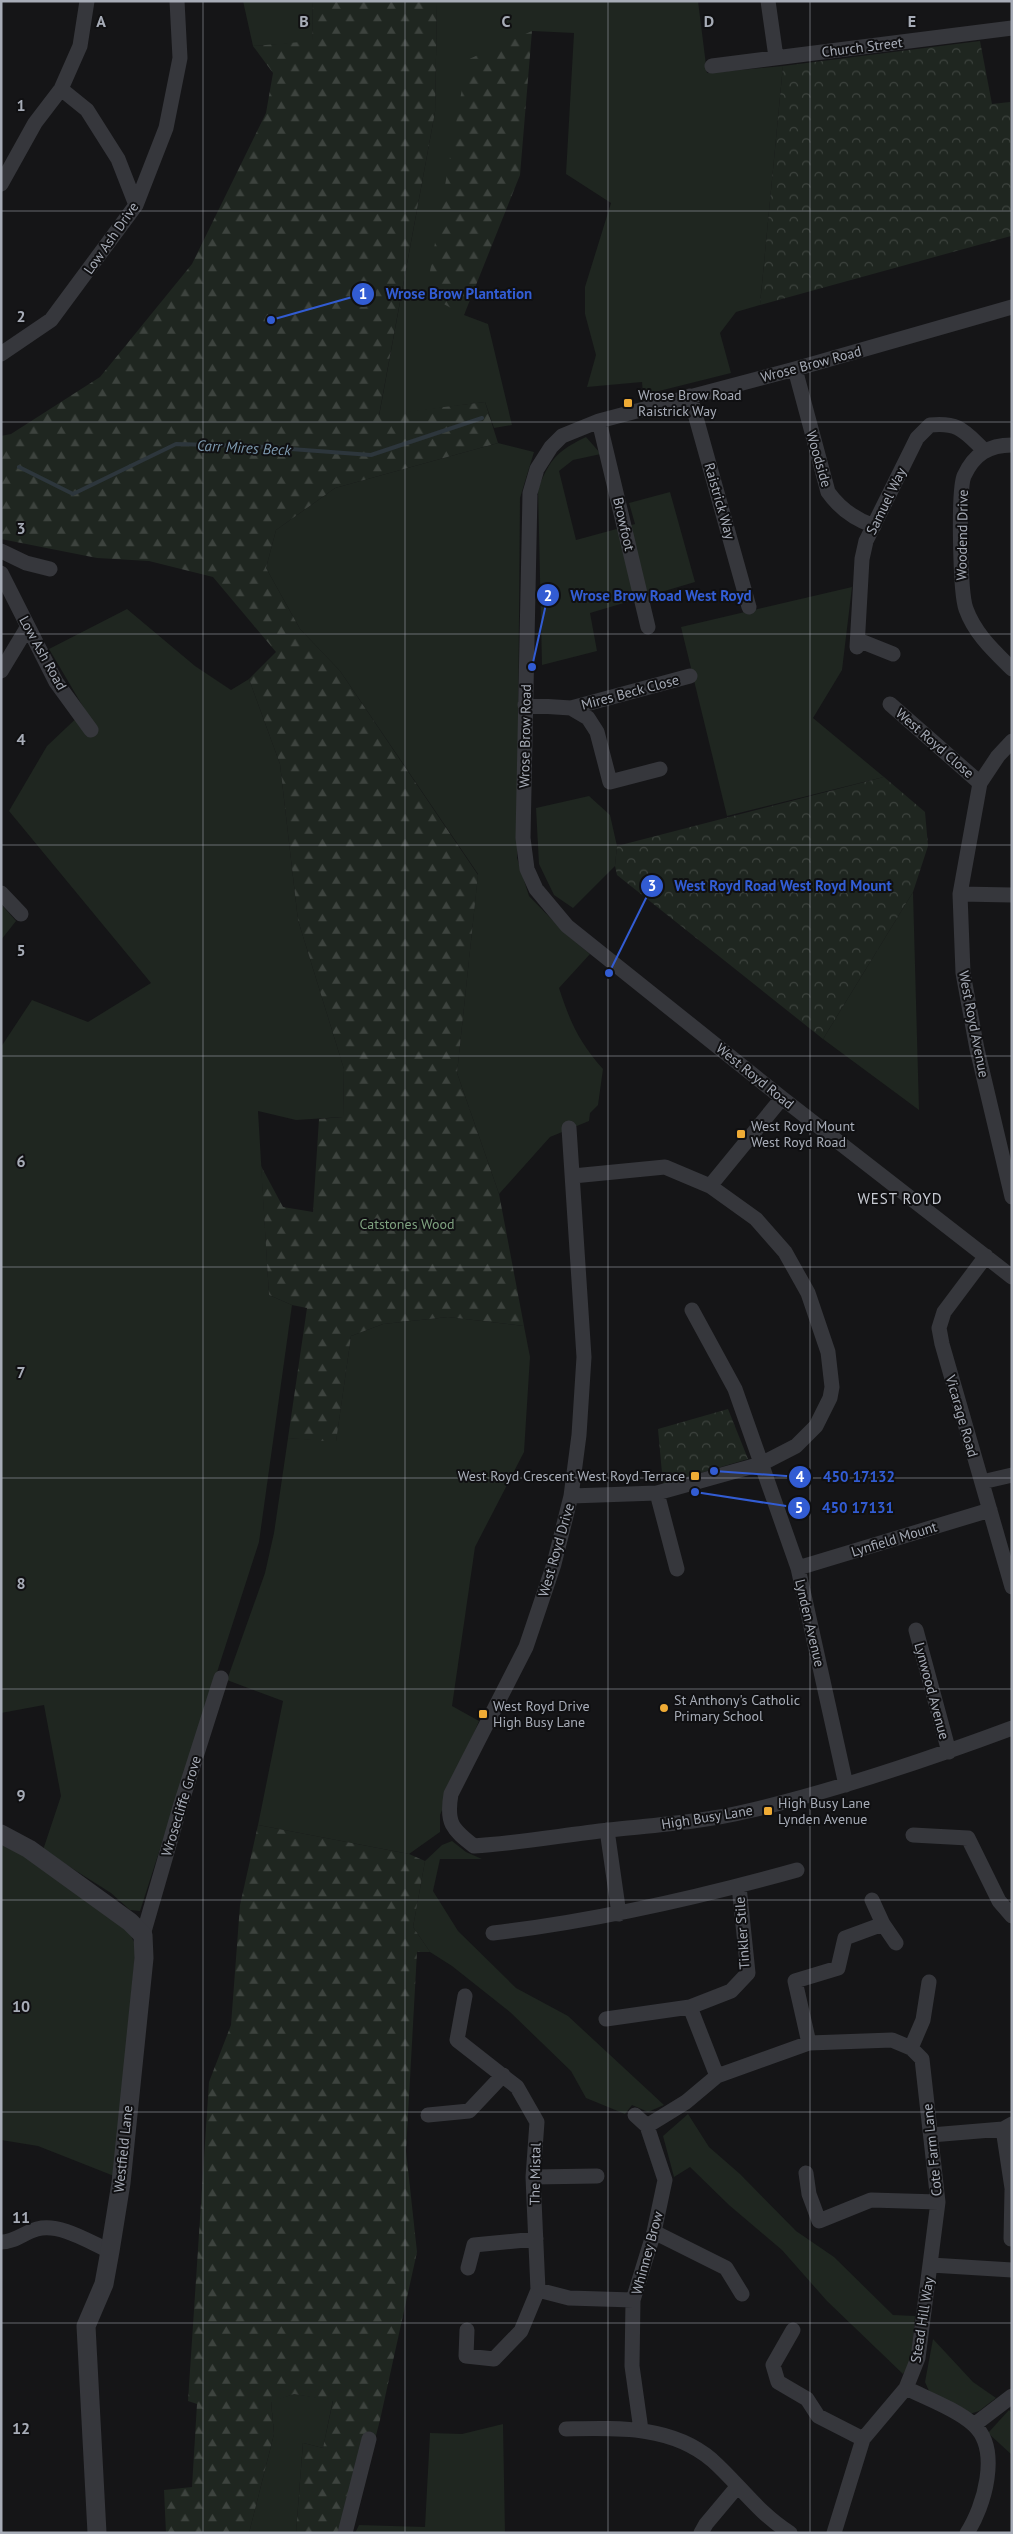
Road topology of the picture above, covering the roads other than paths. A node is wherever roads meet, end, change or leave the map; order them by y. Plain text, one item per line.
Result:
1 (87, 1) edge
2 (177, 1) edge
3 (768, 1) edge
4 (1012, 28) edge
5 (776, 58) junction
6 (712, 66) dead end
7 (61, 89) junction
8 (1, 184) edge
9 (136, 205) junction
10 (1012, 307) edge
11 (1, 354) edge
12 (795, 370) junction
13 (690, 396) junction
14 (599, 421) junction
15 (1012, 445) edge
16 (984, 450) junction
17 (874, 526) junction
18 (1, 551) edge
19 (50, 569) dead end
20 (1, 573) edge
21 (749, 607) dead end
22 (648, 627) dead end
23 (27, 628) junction
24 (893, 654) dead end
25 (1012, 669) edge
26 (1, 671) edge
27 (690, 676) dead end
28 (890, 704) dead end
29 (525, 705) junction
30 (571, 708) junction
31 (91, 730) dead end
32 (1012, 741) edge
33 (660, 769) dead end
34 (980, 783) junction
35 (1, 893) edge
36 (960, 894) junction
37 (1012, 895) edge
38 (550, 908) joint
39 (21, 914) dead end
40 (782, 1098) junction
41 (569, 1128) dead end
42 (573, 1176) junction
43 (710, 1186) junction
44 (1012, 1197) edge
45 (986, 1256) junction
46 (1012, 1277) edge
47 (692, 1310) dead end
48 (761, 1464) junction
49 (1012, 1475) edge
50 (982, 1482) junction
51 (657, 1493) junction
52 (571, 1496) junction
53 (990, 1510) junction
54 (677, 1568) dead end
55 (798, 1568) junction
56 (1012, 1587) edge
57 (916, 1630) dead end
58 (221, 1678) dead end
59 (1012, 1728) edge
60 (949, 1752) junction
61 (846, 1785) junction
62 (606, 1830) junction
63 (455, 1831) joint
64 (1, 1834) edge
65 (913, 1835) dead end
66 (797, 1870) dead end
67 (739, 1886) junction
68 (872, 1900) dead end
69 (619, 1914) junction
70 (1012, 1916) edge
71 (883, 1924) junction
72 (493, 1933) dead end
73 (142, 1935) junction
74 (896, 1943) dead end
75 (929, 1982) dead end
76 (465, 1996) dead end
77 (690, 2008) junction
78 (606, 2019) dead end
79 (809, 2044) junction
80 (911, 2048) junction
81 (502, 2075) junction
82 (717, 2076) junction
83 (635, 2115) dead end
84 (428, 2116) dead end
85 (647, 2126) junction
86 (1008, 2127) edge
87 (931, 2136) junction
88 (806, 2173) dead end
89 (597, 2176) dead end
90 (533, 2177) junction
91 (1012, 2189) edge
92 (938, 2202) junction
93 (654, 2232) junction
94 (536, 2239) junction
95 (1011, 2239) edge
96 (1, 2242) edge
97 (110, 2251) junction
98 (931, 2265) junction
99 (468, 2268) dead end
100 (1012, 2270) edge
101 (538, 2290) junction
102 (742, 2294) dead end
103 (633, 2300) junction
104 (467, 2330) dead end
105 (793, 2330) dead end
106 (906, 2388) junction
107 (1012, 2396) edge
108 (974, 2425) junction
109 (566, 2429) dead end
110 (641, 2430) junction
111 (369, 2439) dead end
112 (863, 2439) junction
113 (737, 2487) junction
114 (97, 2533) edge
115 (345, 2533) edge
116 (701, 2533) edge
117 (790, 2533) edge
118 (834, 2533) edge
119 (967, 2533) edge

1 - 7 street
2 - 9 street, Low Ash Drive
3 - 5 street
4 - 5 street, Church Street
5 - 6 street, Church Street
7 - 8 street
7 - 9 street
9 - 11 street, Low Ash Drive
10 - 12 street, Wrose Brow Road
12 - 13 street, Wrose Brow Road
12 - 17 street, Woodside
13 - 14 street, Wrose Brow Road
13 - 21 street, Raistrick Way
14 - 22 street, Browfoot
14 - 29 street, Wrose Brow Road
15 - 16 street
16 - 17 street, Samuel Way
16 - 25 street, Woodend Drive
17 - 24 street, Samuel Way
18 - 19 street
20 - 23 street, Low Ash Road
23 - 26 street
23 - 31 street, Low Ash Road
27 - 30 street, Mires Beck Close
28 - 34 street, West Royd Close
29 - 30 street, Mires Beck Close
29 - 38 street, Wrose Brow Road
30 - 33 street, Mires Beck Close
32 - 34 street, West Royd Avenue
34 - 36 street, West Royd Avenue
35 - 39 street
36 - 37 street
36 - 44 street, West Royd Avenue
38 - 40 street, West Royd Road
40 - 43 street
40 - 45 street, West Royd Road
41 - 42 street, West Royd Drive
42 - 43 street
42 - 52 street, West Royd Drive
43 - 48 street
45 - 46 street, West Royd Road
45 - 50 street, Vicarage Road
47 - 48 street, Lynden Avenue
48 - 51 street
48 - 55 street, Lynden Avenue
49 - 50 street
50 - 53 street, Vicarage Road
51 - 52 street
51 - 54 street
52 - 63 street, West Royd Drive
53 - 55 street, Lynfield Mount
53 - 56 street, Vicarage Road
55 - 61 street, Lynden Avenue
57 - 60 street, Lynwood Avenue
58 - 73 street, Wrosecliffe Grove
59 - 60 street, High Busy Lane
60 - 61 street, High Busy Lane
61 - 62 street, High Busy Lane
62 - 63 street, High Busy Lane
62 - 69 street
64 - 73 street
65 - 70 street
66 - 67 street, Tinkler Stile
67 - 69 street, Tinkler Stile
67 - 77 street, Tinkler Stile
68 - 71 street
69 - 72 street, Tinkler Stile
71 - 74 street
71 - 79 street
73 - 97 street, Westfield Lane
75 - 80 street
76 - 81 street, The Mistal
77 - 78 street, Tinkler Stile
77 - 82 street
79 - 80 street
79 - 82 street
80 - 87 street, Cote Farm Lane
81 - 84 street
81 - 90 street, The Mistal
82 - 85 street
83 - 85 street, Whinney Brow
85 - 93 street, Whinney Brow
86 - 87 street
86 - 91 street
87 - 92 street, Cote Farm Lane
88 - 92 street
89 - 90 street
90 - 94 street, The Mistal
91 - 95 street
92 - 98 street, Cote Farm Lane
93 - 102 street
93 - 103 street, Whinney Brow
94 - 99 street
94 - 101 street, The Mistal
96 - 97 street
97 - 114 street, Westfield Lane
98 - 100 street
98 - 106 street, Stead Hill Way
101 - 103 street
101 - 104 street
103 - 110 street, Whinney Brow
105 - 112 street
106 - 108 street
106 - 112 street, Stead Hill Way
107 - 108 street
108 - 119 street
109 - 110 street
110 - 113 street
111 - 115 street
112 - 118 street, Stead Hill Way
113 - 116 street
113 - 117 street

